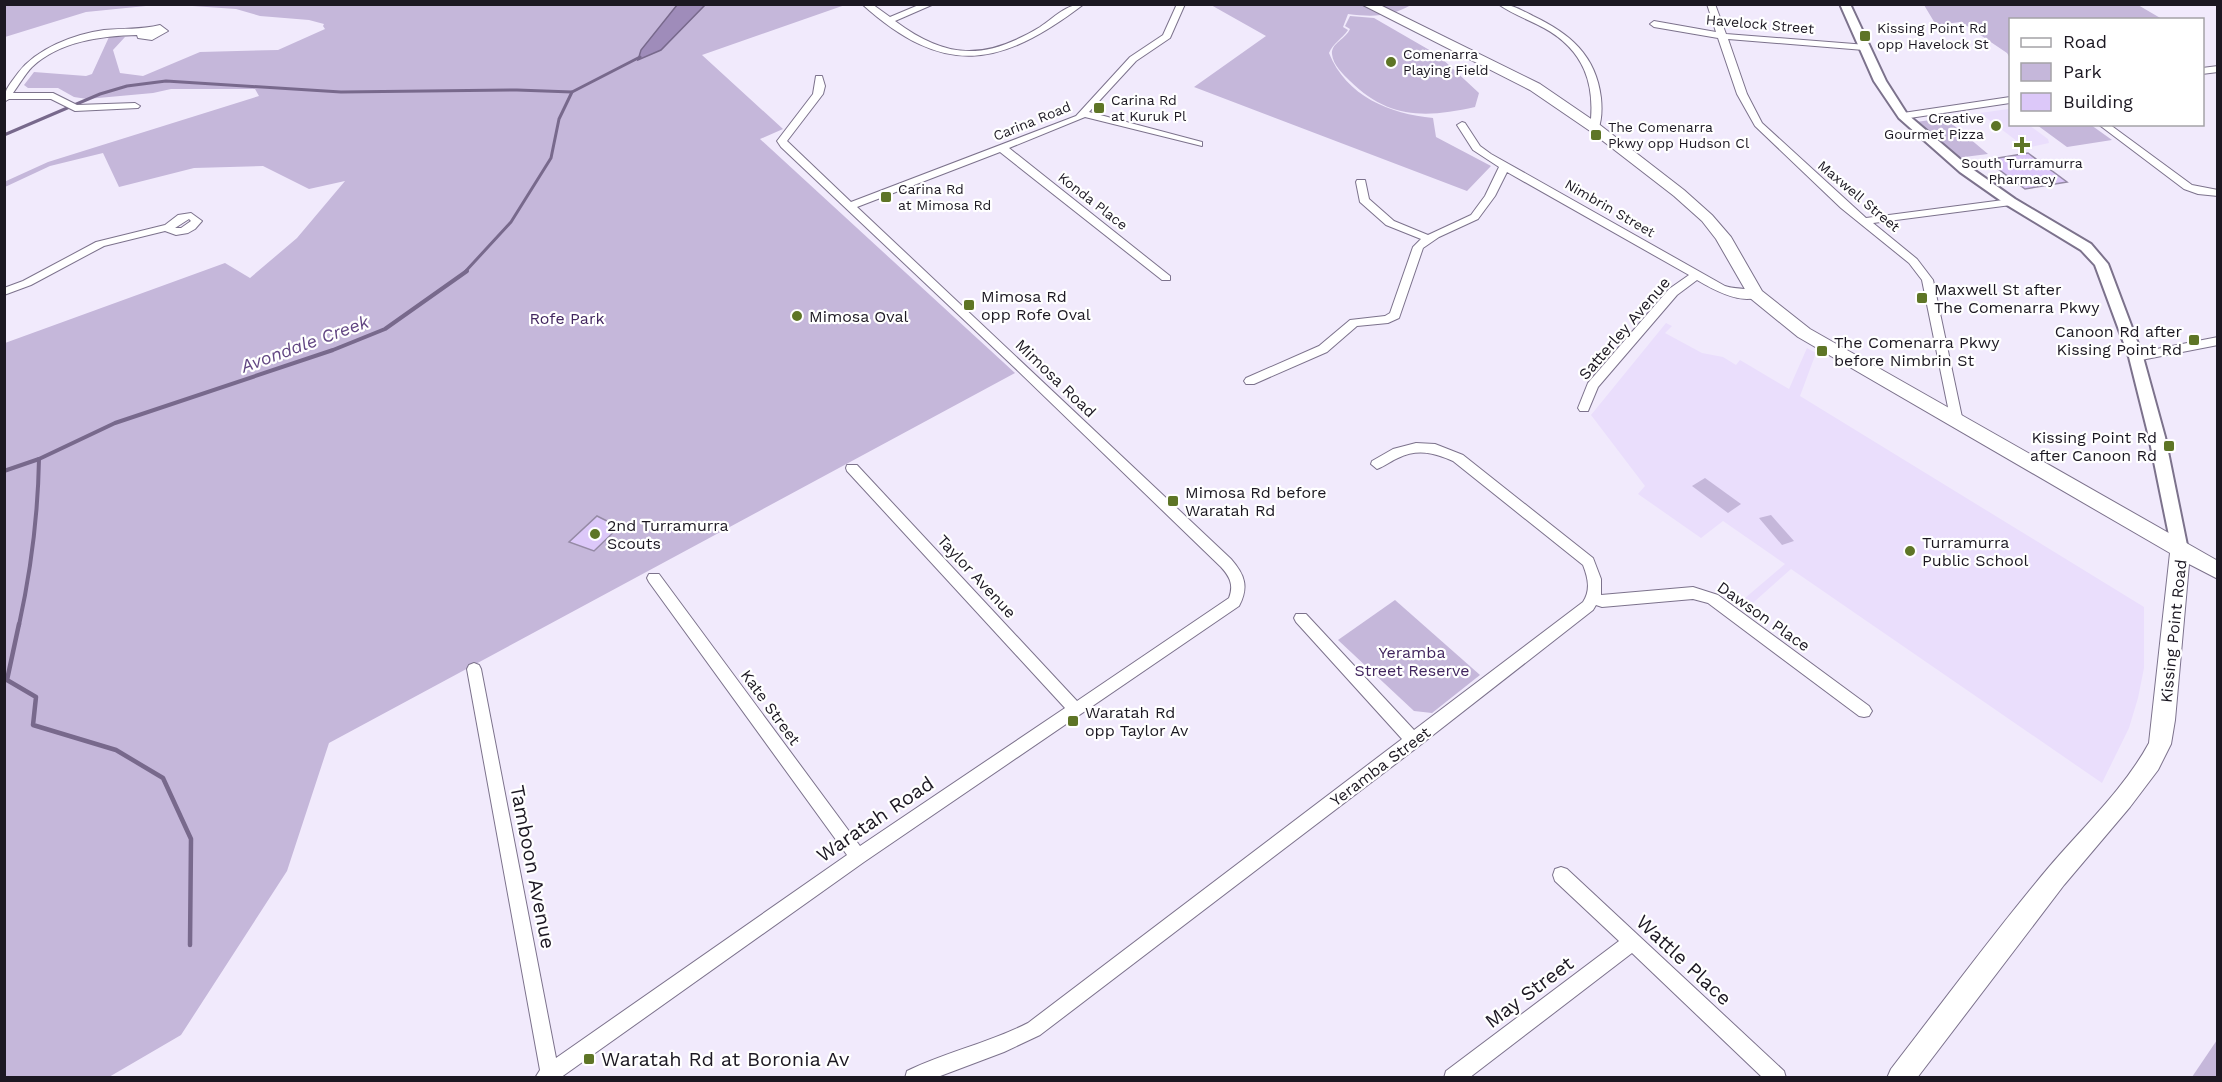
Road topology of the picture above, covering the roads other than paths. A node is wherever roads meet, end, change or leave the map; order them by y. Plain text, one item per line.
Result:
1 (866, 4) edge
2 (930, 4) edge
3 (1080, 4) edge
4 (1180, 4) edge
5 (1367, 4) edge
6 (1502, 4) edge
7 (1712, 4) edge
8 (1845, 4) edge
9 (890, 20) junction
10 (1654, 24) dead end
11 (143, 32) dead end
12 (1722, 36) junction
13 (1864, 47) junction
14 (819, 78) dead end
15 (6, 98) edge
16 (2009, 100) edge
17 (135, 106) dead end
18 (1084, 114) junction
19 (1903, 116) junction
20 (1462, 125) dead end
21 (2105, 126) edge
22 (1595, 128) junction
23 (1200, 144) dead end
24 (1002, 148) junction
25 (1505, 165) junction
26 (1361, 182) dead end
27 (2217, 193) edge
28 (2011, 202) junction
29 (850, 206) junction
30 (1864, 221) junction
31 (168, 227) dead end
32 (1426, 238) junction
33 (1697, 275) junction
34 (1166, 278) dead end
35 (4, 292) edge
36 (1756, 294) junction
37 (2217, 341) edge
38 (2136, 357) junction
39 (1250, 381) dead end
40 (1584, 408) dead end
41 (1957, 422) junction
42 (1377, 464) dead end
43 (852, 468) dead end
44 (2180, 549) junction
45 (2217, 571) edge
46 (654, 578) dead end
47 (1594, 599) junction
48 (1234, 602) joint
49 (1301, 618) dead end
50 (474, 669) dead end
51 (1075, 709) junction
52 (1864, 711) dead end
53 (1414, 741) junction
54 (858, 857) junction
55 (1561, 875) dead end
56 (1632, 942) junction
57 (548, 1076) edge
58 (914, 1077) edge
59 (1453, 1077) edge
60 (1778, 1077) edge
61 (1900, 1077) edge

1 - 9 street
2 - 9 street
3 - 9 street
4 - 18 street, Carina Road
5 - 22 main road
6 - 22 street
7 - 12 street, Maxwell Street
8 - 13 street, Kissing Point Road
10 - 12 street, Havelock Street
11 - 15 street
12 - 13 street, Havelock Street
12 - 30 street, Maxwell Street
13 - 19 street, Kissing Point Road
14 - 29 street, Mimosa Road
15 - 17 street
16 - 19 street
18 - 23 street
18 - 24 street, Carina Road
19 - 28 street, Kissing Point Road
20 - 25 street, Nimbrin Street
21 - 27 street
22 - 36 main road
24 - 29 street, Carina Road
24 - 34 street, Konda Place
25 - 32 street
25 - 33 street, Nimbrin Street
26 - 32 street
28 - 30 street
28 - 38 street, Kissing Point Road
29 - 48 street, Mimosa Road
30 - 41 street, Maxwell Street
31 - 35 street
32 - 39 street
33 - 36 street, Nimbrin Street
33 - 40 street, Satterley Avenue
36 - 41 main road
37 - 38 street
38 - 44 street, Kissing Point Road
41 - 44 main road
42 - 47 street
43 - 51 street, Taylor Avenue
44 - 45 main road
44 - 61 main road, Kissing Point Road
46 - 54 street, Kate Street
47 - 52 street, Dawson Place
47 - 53 street, Yeramba Street
48 - 51 street, Waratah Road
49 - 53 street
50 - 57 street, Tamboon Avenue
51 - 54 street, Waratah Road
53 - 58 street, Yeramba Street
54 - 57 street, Waratah Road
55 - 56 street, Wattle Place
56 - 59 street, May Street
56 - 60 street, Wattle Place

